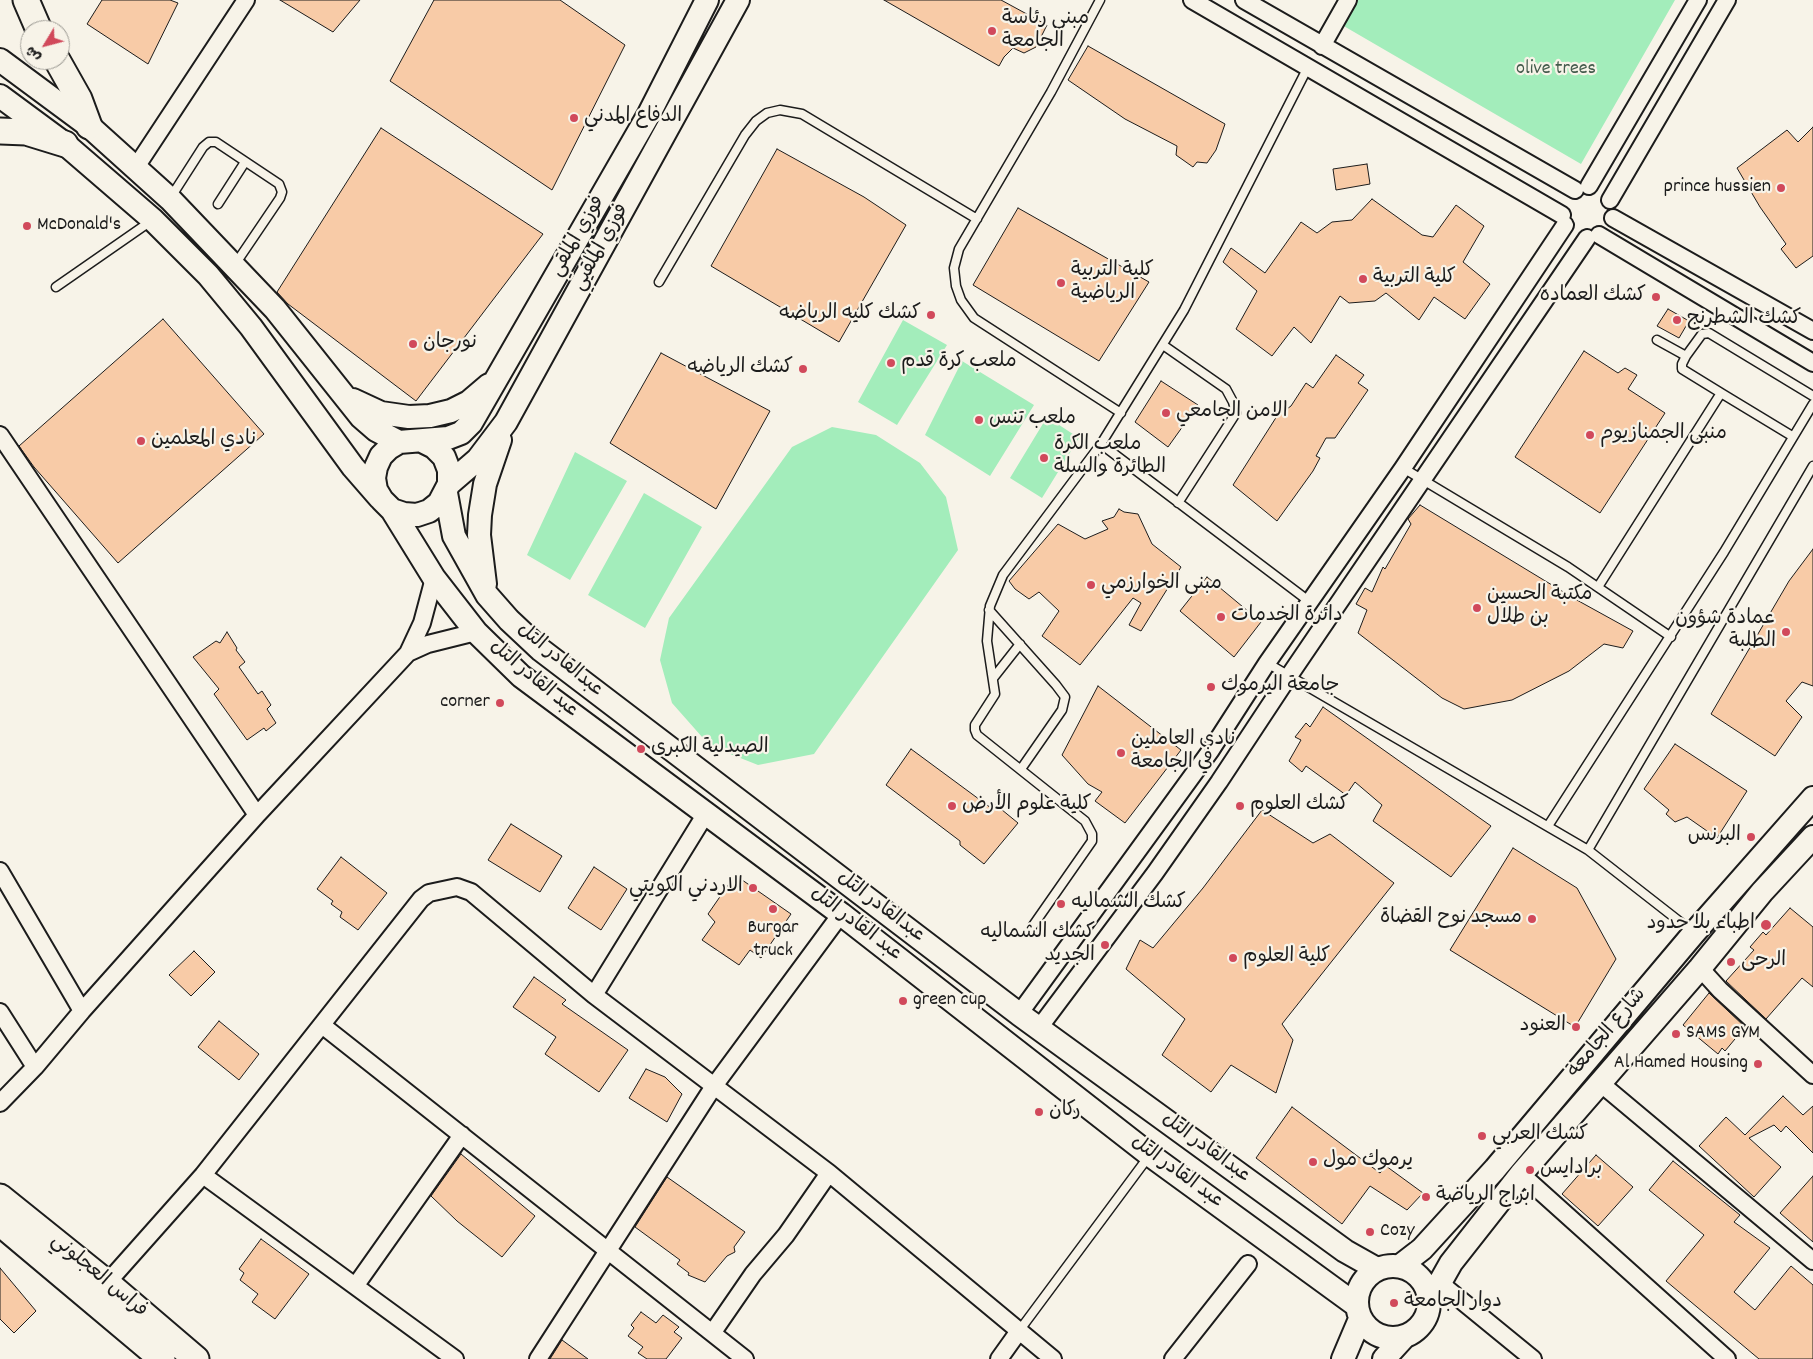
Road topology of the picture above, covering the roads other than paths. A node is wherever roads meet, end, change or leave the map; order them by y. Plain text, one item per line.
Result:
1 (26, 0) edge
2 (246, 0) edge
3 (707, 0) edge
4 (738, 0) edge
5 (1100, 0) edge
6 (1192, 0) edge
7 (1244, 0) edge
8 (1348, 0) edge
9 (1698, 0) edge
10 (1726, 0) edge
11 (35, 20) edge
12 (1301, 34) junction
13 (1322, 46) junction
14 (1289, 56) junction
15 (1340, 56) junction
16 (0, 60) edge
17 (1308, 67) junction
18 (63, 70) edge
19 (1326, 78) junction
20 (0, 96) edge
21 (89, 126) junction
22 (0, 131) edge
23 (65, 144) junction
24 (245, 162) junction
25 (136, 166) junction
26 (610, 182) junction
27 (1582, 188) junction
28 (632, 192) junction
29 (170, 199) junction
30 (1610, 200) junction
31 (218, 204) dead end
32 (1612, 218) junction
33 (976, 219) junction
34 (152, 220) junction
35 (1563, 220) junction
36 (1593, 237) junction
37 (234, 265) junction
38 (659, 282) dead end
39 (56, 287) dead end
40 (1813, 331) edge
41 (1657, 340) dead end
42 (1163, 345) junction
43 (1686, 356) junction
44 (1813, 362) edge
45 (499, 376) junction
46 (1721, 393) junction
47 (344, 395) junction
48 (1813, 396) edge
49 (1813, 404) edge
50 (1121, 413) junction
51 (506, 422) junction
52 (0, 435) edge
53 (1792, 436) junction
54 (422, 441) junction
55 (399, 442) junction
56 (1101, 444) junction
57 (1813, 466) edge
58 (1403, 468) junction
59 (1422, 480) junction
60 (448, 488) junction
61 (1178, 503) junction
62 (387, 505) junction
63 (434, 578) junction
64 (1598, 587) junction
65 (487, 595) junction
66 (1310, 602) junction
67 (989, 610) junction
68 (476, 632) junction
69 (1671, 637) junction
70 (1020, 644) junction
71 (408, 653) junction
72 (1266, 663) junction
73 (994, 676) junction
74 (1288, 676) junction
75 (1211, 750) junction
76 (1232, 763) junction
77 (1021, 769) junction
78 (1813, 798) edge
79 (256, 815) junction
80 (706, 815) junction
81 (1548, 826) junction
82 (1811, 846) edge
83 (1588, 850) junction
84 (0, 871) edge
85 (841, 914) junction
86 (1032, 927) dead end
87 (1694, 933) junction
88 (1700, 968) junction
89 (594, 995) junction
90 (82, 1011) junction
91 (0, 1012) edge
92 (1019, 1014) junction
93 (322, 1025) junction
94 (1039, 1028) junction
95 (35, 1067) junction
96 (1813, 1075) edge
97 (1599, 1082) junction
98 (714, 1086) junction
99 (0, 1102) edge
100 (462, 1135) junction
101 (1150, 1155) junction
102 (829, 1173) junction
103 (1521, 1174) junction
104 (203, 1175) junction
105 (0, 1197) edge
106 (0, 1223) edge
107 (608, 1250) junction
108 (1813, 1261) edge
109 (1248, 1264) dead end
110 (1400, 1266) junction
111 (1377, 1269) junction
112 (107, 1283) junction
113 (1440, 1283) junction
114 (356, 1285) junction
115 (1429, 1302) junction
116 (1358, 1312) junction
117 (1019, 1330) junction
118 (713, 1332) junction
119 (1404, 1337) junction
120 (162, 1359) edge
121 (196, 1359) edge
122 (455, 1359) edge
123 (538, 1359) edge
124 (745, 1359) edge
125 (999, 1359) edge
126 (1053, 1359) edge
127 (1173, 1359) edge
128 (1343, 1359) edge
129 (1384, 1359) edge
130 (1533, 1359) edge
131 (1727, 1359) edge

1 - 11 main road
2 - 25 street
3 - 26 main road, فوزي الملقي
4 - 28 main road, فوزي الملقيي
5 - 33 lane
6 - 14 street
7 - 12 street
8 - 13 street
9 - 27 street
10 - 30 street
12 - 13 street
12 - 14 street
13 - 15 street
14 - 17 street
15 - 19 street
15 - 27 street
16 - 21 main road
17 - 19 street
17 - 42 lane
18 - 21 main road
19 - 35 street
20 - 23 main road
21 - 25 main road
22 - 23 main road
23 - 34 main road
24 - 29 lane
24 - 31 lane
24 - 37 lane
25 - 29 main road
26 - 28 main road
26 - 45 main road, فوزي الملقي
27 - 30 street
27 - 35 street
28 - 51 main road, فوزي الملقيي
29 - 37 main road
30 - 32 street
32 - 36 street
32 - 40 street
33 - 38 lane
33 - 50 lane
34 - 39 lane
34 - 62 main road
35 - 36 street
35 - 58 street
36 - 44 street
36 - 59 street
37 - 47 main road
41 - 43 lane
42 - 50 lane
42 - 61 lane
43 - 46 lane
43 - 48 lane
45 - 47 main road
45 - 54 main road, فوزي الملقي
46 - 53 lane
46 - 64 lane
47 - 55 main road
49 - 53 lane
50 - 56 lane
51 - 60 main road, فوزي الملقيي
51 - 65 main road
52 - 79 street
53 - 69 lane
54 - 55 main road
54 - 60 main road
55 - 62 main road
56 - 61 lane
56 - 67 lane
57 - 83 lane
58 - 59 lane
58 - 66 street
59 - 64 lane
59 - 74 street
60 - 62 main road
60 - 65 main road, عبدالقادر التل
61 - 66 lane
62 - 63 main road, عبد القادر التل
63 - 68 main road, عبد القادر التل
63 - 71 street
64 - 69 lane
65 - 92 main road, عبدالقادر التل
66 - 72 street
67 - 70 lane
67 - 73 lane
68 - 71 street
68 - 80 main road, عبد القادر التل
69 - 81 lane
70 - 73 lane
70 - 77 lane
71 - 79 street
72 - 74 lane
72 - 75 street
73 - 77 lane
74 - 76 street
74 - 81 lane
75 - 76 street
75 - 92 street
76 - 94 street
77 - 86 lane
78 - 87 main road, شارع الجامعة
79 - 90 street
80 - 85 main road, عبد القادر التل
80 - 89 street
81 - 83 lane
82 - 88 main road, شارع الجامعة
83 - 87 lane
84 - 90 street
85 - 98 street
85 - 101 main road, عبد القادر التل
87 - 110 main road, شارع الجامعة
88 - 96 street
88 - 97 main road, شارع الجامعة
89 - 93 street
89 - 98 street
90 - 95 street
91 - 95 street
92 - 94 main road, عبدالقادر التل
93 - 100 street
93 - 104 street
94 - 111 main road, عبدالقادر التل
95 - 99 street
97 - 103 main road, شارع الجامعة
97 - 108 street
98 - 102 street
98 - 107 street
100 - 107 street
100 - 114 street
101 - 116 main road, عبد القادر التل
101 - 117 lane
102 - 117 street
102 - 118 street
103 - 113 main road, شارع الجامعة
103 - 131 street
104 - 112 street
104 - 114 street
105 - 112 main road, فراس العجلوني
106 - 120 main road, فراس العجلوني
107 - 118 street
107 - 123 street
109 - 127 street
110 - 111 main road
110 - 115 main road
111 - 116 main road
112 - 121 main road, فراس العجلوني
113 - 115 main road, شارع الجامعة
113 - 130 street
114 - 122 street
115 - 119 main road
116 - 119 main road
116 - 128 main road
117 - 125 street
117 - 126 street
118 - 124 street
119 - 129 main road

